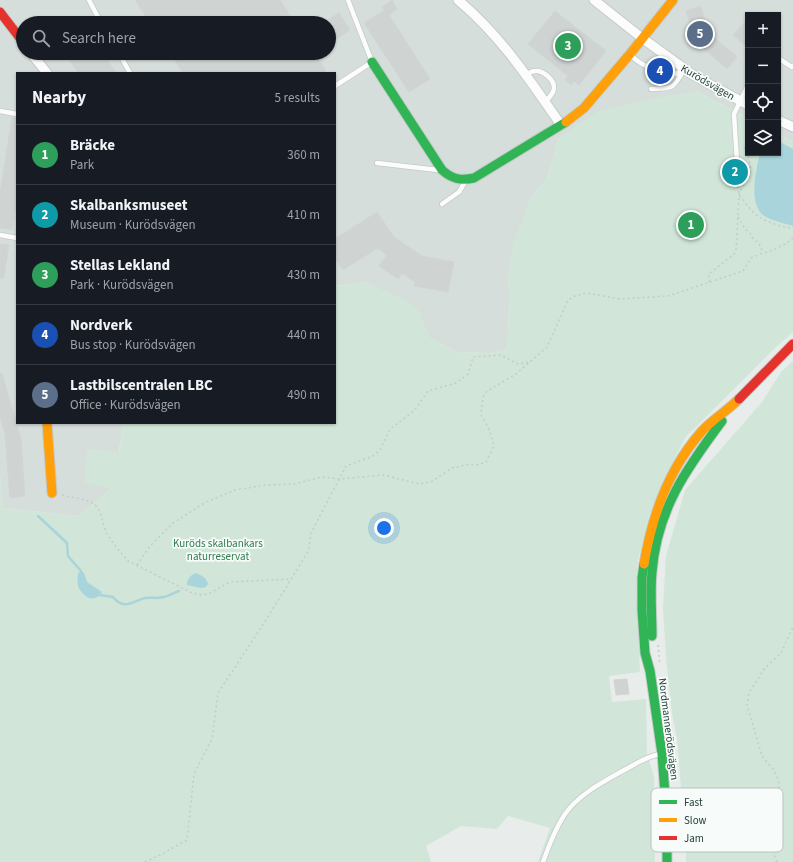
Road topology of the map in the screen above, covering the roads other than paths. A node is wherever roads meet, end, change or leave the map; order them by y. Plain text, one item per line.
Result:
1 (88, 0) edge
2 (348, 0) edge
3 (458, 0) edge
4 (594, 0) edge
5 (673, 0) edge
6 (0, 12) edge
7 (97, 16) edge
8 (16, 33) edge
9 (642, 38) junction
10 (630, 54) junction
11 (37, 60) edge
12 (123, 60) edge
13 (781, 60) edge
14 (372, 62) junction
15 (793, 66) edge
16 (684, 69) junction
17 (46, 72) edge
18 (129, 72) edge
19 (527, 75) junction
20 (336, 85) edge
21 (652, 89) dead end
22 (546, 102) junction
23 (744, 103) edge
24 (0, 111) edge
25 (16, 114) edge
26 (781, 122) edge
27 (561, 125) junction
28 (793, 128) edge
29 (737, 162) dead end
30 (378, 163) dead end
31 (442, 170) junction
32 (465, 181) junction
33 (442, 204) dead end
34 (0, 235) edge
35 (16, 238) edge
36 (793, 344) edge
37 (47, 424) edge
38 (52, 493) road end
39 (662, 754) junction
40 (665, 788) edge
41 (543, 862) edge

1 - 7 lane
2 - 14 lane
3 - 19 street
4 - 9 street, Kurödsvägen
5 - 9 main road
6 - 8 main road
9 - 10 main road
9 - 16 street, Kurödsvägen
10 - 16 lane
10 - 27 main road
11 - 17 street
12 - 18 lane
13 - 15 lane
14 - 20 lane
14 - 31 main road
16 - 21 lane
16 - 23 street, Kurödsvägen
19 - 22 street
19 - 22 lane
22 - 27 street
23 - 29 lane
24 - 25 lane
26 - 28 street
27 - 32 main road
30 - 31 lane
31 - 32 main road
32 - 33 lane
34 - 35 lane
36 - 39 main road, Nordmannerödsvägen
37 - 38 main road
39 - 40 main road, Nordmannerödsvägen
39 - 41 lane

